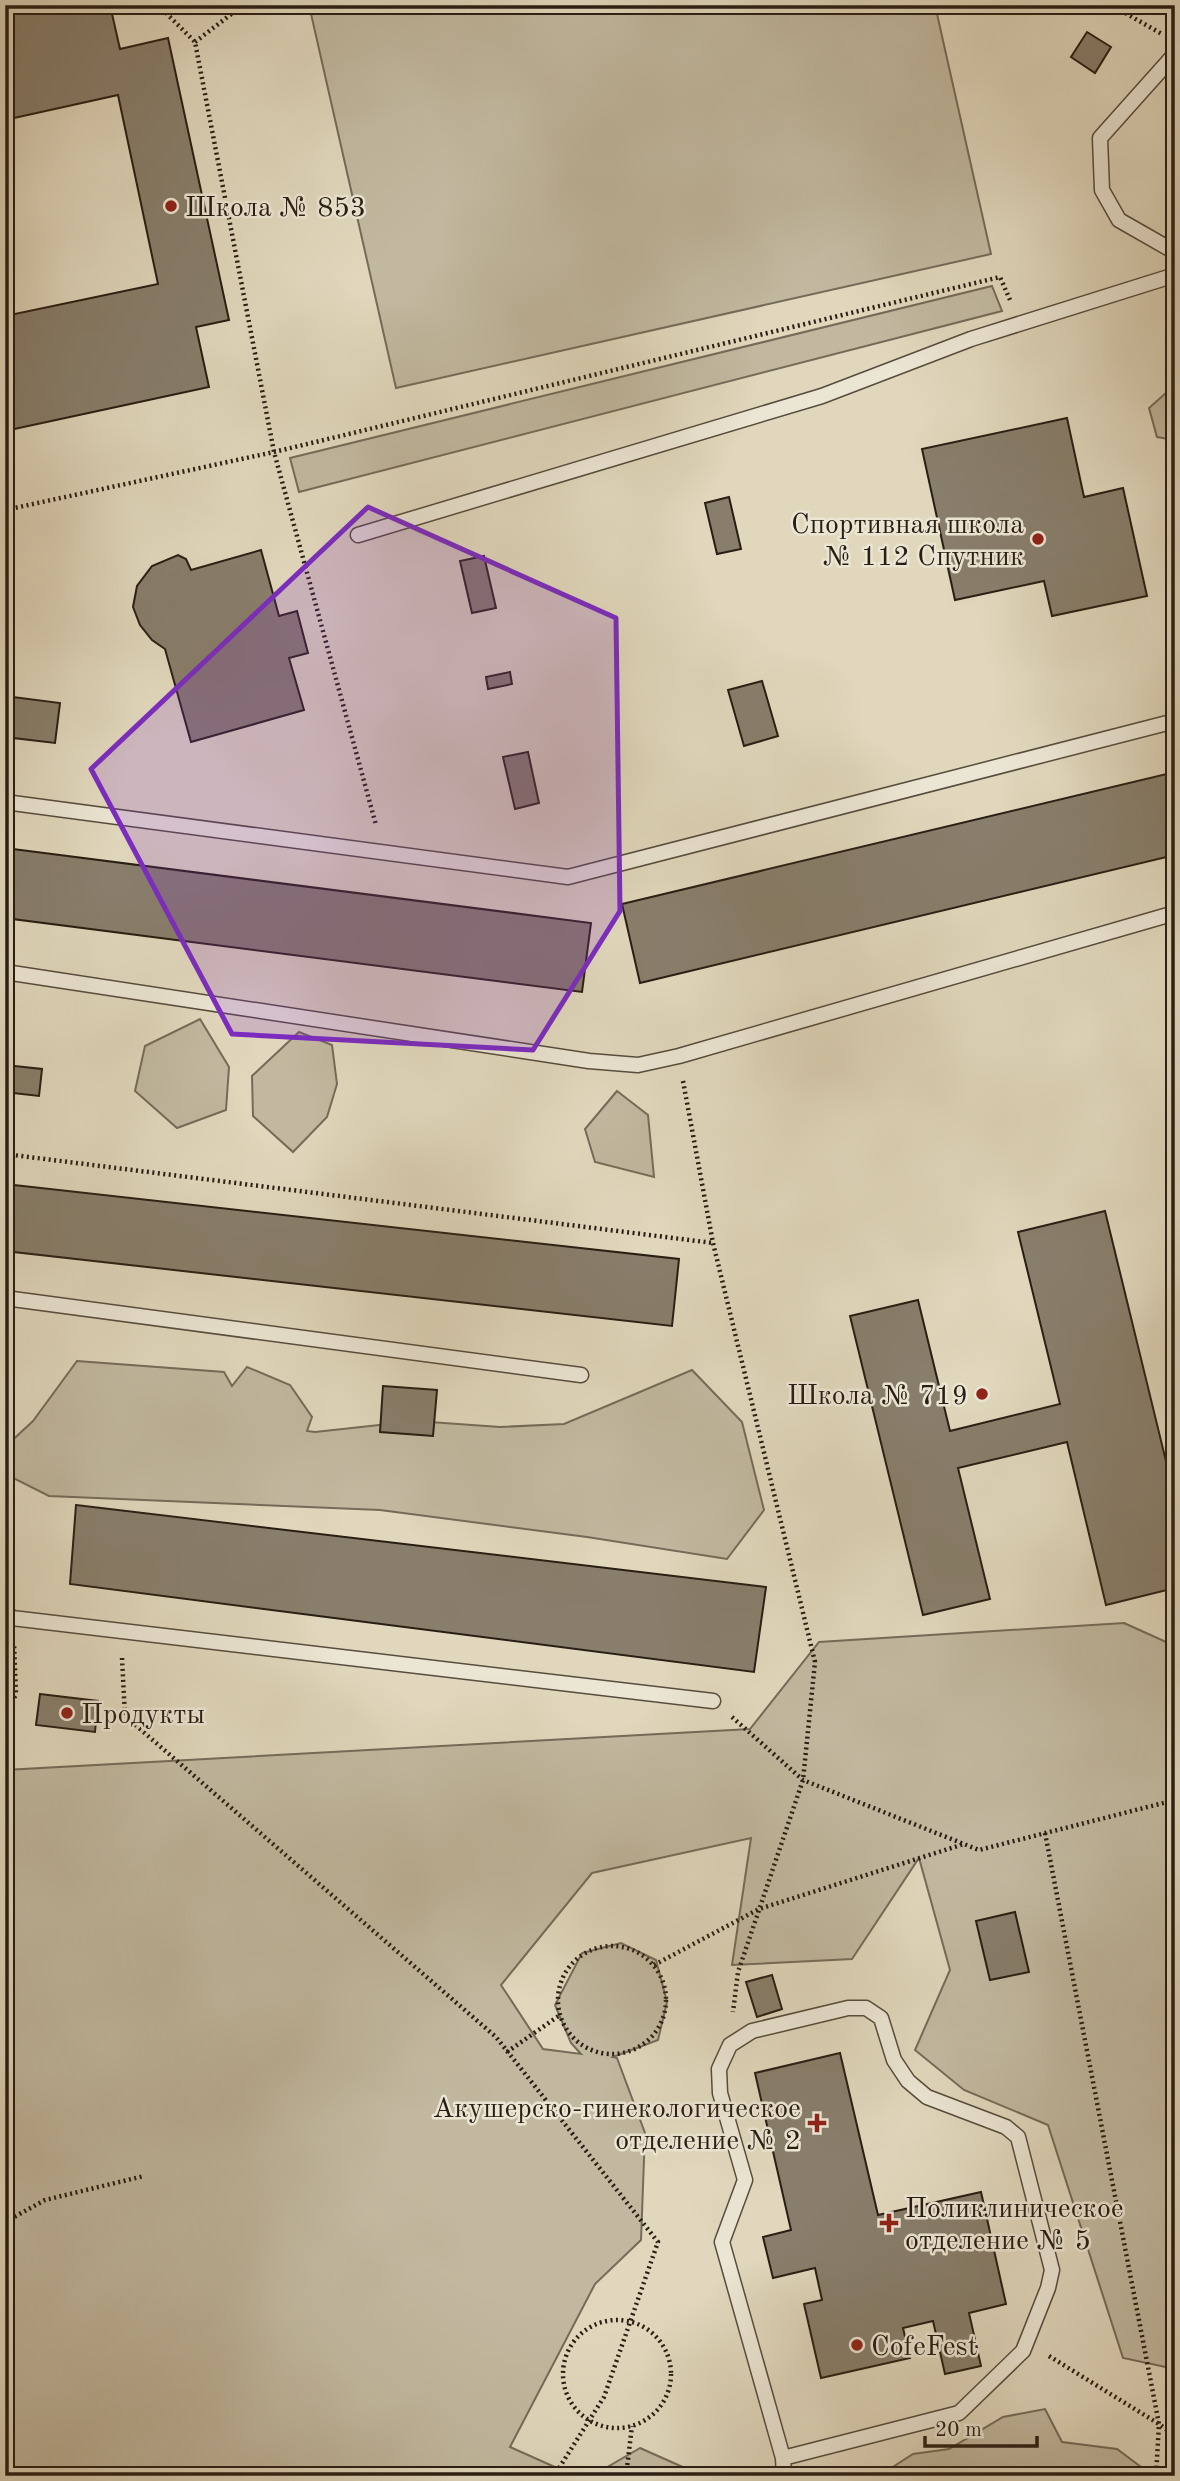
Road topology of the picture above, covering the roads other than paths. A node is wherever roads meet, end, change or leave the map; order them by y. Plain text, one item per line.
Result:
1 (1175, 54) edge
2 (1175, 252) edge
3 (1175, 275) edge
4 (358, 535) dead end
5 (1175, 721) edge
6 (5, 802) edge
7 (1175, 913) edge
8 (5, 972) edge
9 (5, 1298) edge
10 (581, 1375) dead end
11 (9, 1614) edge
12 (713, 1701) road end
13 (783, 2458) junction
14 (784, 2476) edge

1 - 2 lane
3 - 4 lane
5 - 6 lane
7 - 8 lane
9 - 10 lane
11 - 12 lane
13 - 13 lane
13 - 14 lane

